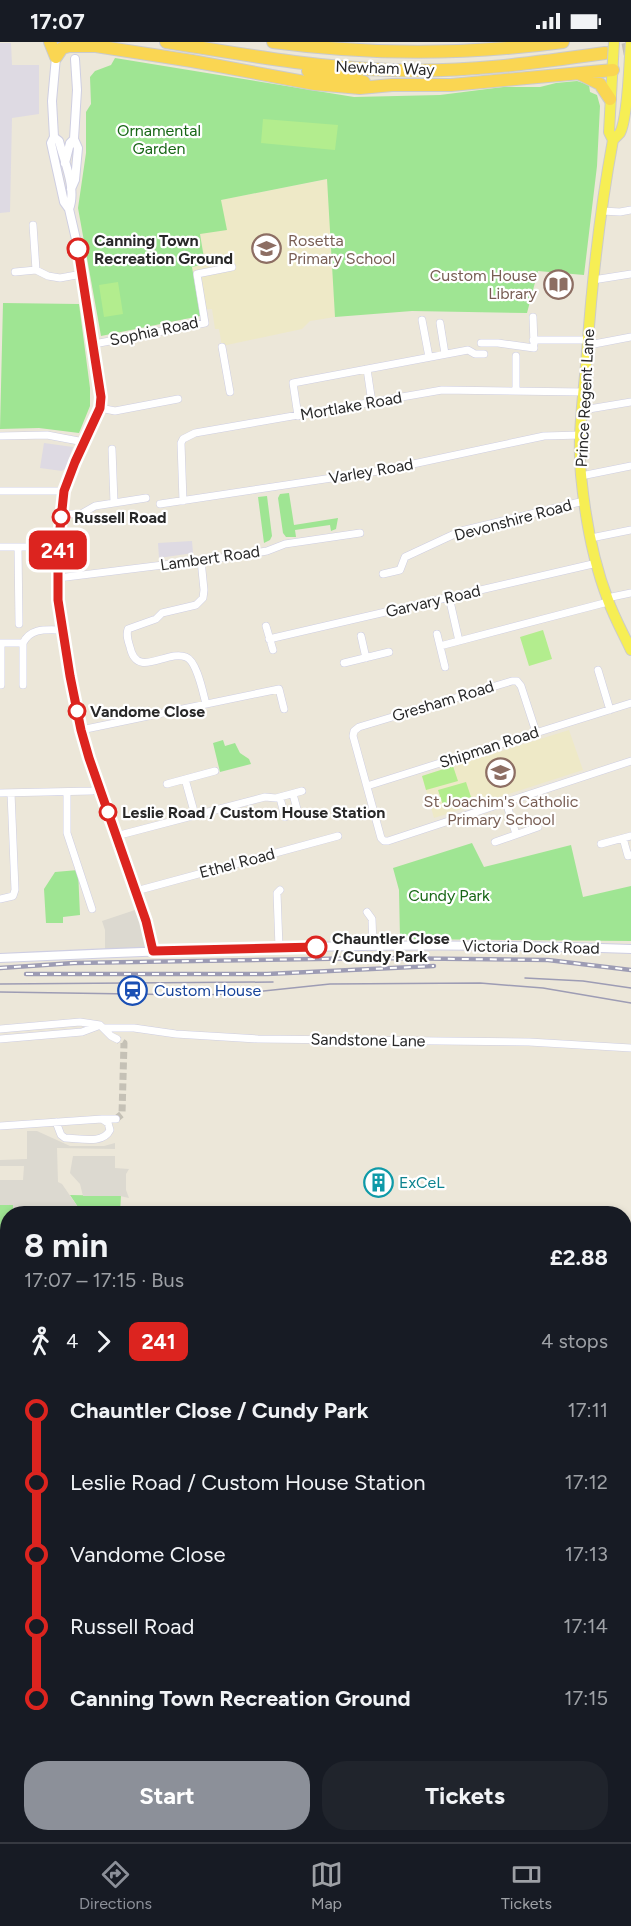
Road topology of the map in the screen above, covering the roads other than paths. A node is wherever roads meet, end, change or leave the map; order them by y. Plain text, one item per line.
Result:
1 (50, 42) edge
2 (166, 42) edge
3 (273, 42) edge
4 (563, 42) edge
5 (614, 42) edge
6 (631, 42) edge
7 (56, 57) junction
8 (75, 59) dead end
9 (274, 60) junction
10 (610, 61) junction
11 (631, 64) edge
12 (577, 74) junction
13 (392, 85) junction
14 (610, 99) junction
15 (54, 137) junction
16 (74, 139) junction
17 (613, 140) junction
18 (64, 164) junction
19 (59, 176) junction
20 (71, 189) junction
21 (69, 209) junction
22 (602, 210) junction
23 (631, 210) edge
24 (33, 225) dead end
25 (232, 267) dead end
26 (36, 270) junction
27 (15, 272) dead end
28 (82, 274) junction
29 (631, 274) edge
30 (593, 280) junction
31 (533, 317) dead end
32 (422, 320) dead end
33 (440, 323) dead end
34 (631, 337) edge
35 (588, 342) junction
36 (481, 343) dead end
37 (94, 344) junction
38 (222, 347) dead end
39 (534, 347) junction
40 (445, 354) junction
41 (484, 354) dead end
42 (516, 356) dead end
43 (429, 357) junction
44 (367, 369) junction
45 (516, 390) junction
46 (230, 392) dead end
47 (584, 392) junction
48 (178, 399) dead end
49 (631, 402) edge
50 (372, 403) junction
51 (100, 408) junction
52 (583, 410) junction
53 (298, 416) junction
54 (581, 435) junction
55 (0, 436) edge
56 (84, 442) junction
57 (112, 449) dead end
58 (631, 466) edge
59 (581, 476) junction
60 (0, 491) edge
61 (64, 491) junction
62 (146, 498) dead end
63 (183, 501) junction
64 (584, 501) junction
65 (114, 503) junction
66 (160, 504) dead end
67 (61, 514) junction
68 (631, 530) edge
69 (360, 533) dead end
70 (591, 538) junction
71 (0, 547) edge
72 (18, 547) junction
73 (58, 547) junction
74 (201, 560) junction
75 (597, 563) junction
76 (383, 574) dead end
77 (58, 578) junction
78 (631, 593) edge
79 (449, 597) junction
80 (608, 600) junction
81 (357, 619) junction
82 (19, 624) dead end
83 (266, 626) dead end
84 (359, 627) dead end
85 (63, 630) junction
86 (437, 634) dead end
87 (361, 636) dead end
88 (269, 639) junction
89 (459, 641) junction
90 (23, 643) junction
91 (440, 646) junction
92 (631, 650) edge
93 (273, 651) dead end
94 (389, 652) dead end
95 (366, 658) junction
96 (344, 663) dead end
97 (446, 667) dead end
98 (598, 670) dead end
99 (23, 685) dead end
100 (1, 686) edge
101 (631, 703) edge
102 (206, 704) junction
103 (284, 709) dead end
104 (610, 710) junction
105 (81, 730) junction
106 (536, 732) junction
107 (631, 761) edge
108 (215, 771) dead end
109 (184, 779) junction
110 (167, 784) dead end
111 (367, 786) junction
112 (99, 788) junction
113 (302, 791) dead end
114 (67, 792) junction
115 (0, 793) edge
116 (11, 793) junction
117 (293, 794) junction
118 (280, 798) junction
119 (506, 802) junction
120 (298, 813) dead end
121 (195, 815) junction
122 (285, 817) dead end
123 (538, 827) dead end
124 (516, 834) junction
125 (116, 836) junction
126 (338, 836) dead end
127 (631, 836) edge
128 (623, 838) junction
129 (495, 842) dead end
130 (601, 843) dead end
131 (631, 855) edge
132 (280, 890) dead end
133 (136, 891) junction
134 (0, 899) edge
135 (92, 909) dead end
136 (367, 912) dead end
137 (373, 946) junction
138 (279, 948) junction
139 (631, 949) edge
140 (153, 951) junction
141 (0, 958) edge
142 (103, 1027) junction
143 (0, 1029) edge
144 (0, 1039) edge
145 (117, 1039) tunnel mouth
146 (631, 1048) edge
147 (102, 1119) junction
148 (116, 1119) dead end
149 (56, 1122) junction
150 (0, 1126) edge

1 - 7 highway
2 - 9 highway, Newham Way
3 - 4 highway, Newham Way
5 - 10 main road, Prince Regent Lane, bridge
6 - 11 main road, Prince Regent Lane, bridge
7 - 13 highway
7 - 15 street
8 - 16 street
9 - 10 highway, Newham Way
9 - 13 highway
10 - 11 street
10 - 12 highway
10 - 14 main road, Prince Regent Lane
11 - 17 main road, Prince Regent Lane
12 - 13 highway
12 - 14 highway
14 - 17 main road, Prince Regent Lane
15 - 18 street
15 - 19 street
16 - 18 street
16 - 20 street
17 - 22 main road, Prince Regent Lane
18 - 19 street
18 - 20 street
19 - 21 street
20 - 21 street
21 - 28 street
22 - 23 street
22 - 30 main road, Prince Regent Lane
24 - 26 street
25 - 37 street, Sophia Road
26 - 27 street
26 - 28 street
28 - 37 street
29 - 30 street
30 - 35 main road, Prince Regent Lane
31 - 39 street
32 - 43 street
33 - 40 street
34 - 35 street
35 - 39 street
35 - 47 main road, Prince Regent Lane
36 - 39 street
37 - 51 street
38 - 46 street
40 - 41 street
40 - 43 street
42 - 45 street
43 - 44 street
44 - 50 street
44 - 53 street
45 - 47 street, Mortlake Road
45 - 50 street, Mortlake Road
47 - 52 main road, Prince Regent Lane
48 - 51 street
49 - 52 street
50 - 53 street, Mortlake Road
51 - 56 street
52 - 54 main road, Prince Regent Lane
53 - 63 street, Mortlake Road
54 - 59 main road, Prince Regent Lane
54 - 63 street, Varley Road
55 - 56 street
56 - 61 street
57 - 65 street
58 - 59 street
59 - 64 main road, Prince Regent Lane
60 - 61 street
61 - 67 street
62 - 65 street
63 - 66 street, Varley Road
64 - 70 main road, Prince Regent Lane
64 - 76 street, Devonshire Road
65 - 67 street
67 - 73 street
68 - 70 street
69 - 74 street, Lambert Road
70 - 75 main road, Prince Regent Lane
71 - 72 street
72 - 73 street
72 - 82 street
73 - 77 street
74 - 77 street, Lambert Road
74 - 102 street
75 - 79 street, Garvary Road
75 - 80 main road, Prince Regent Lane
77 - 85 street
78 - 80 street
79 - 81 street, Garvary Road
79 - 89 street
80 - 89 street
80 - 92 main road, Prince Regent Lane
81 - 84 street
81 - 88 street, Garvary Road
83 - 88 street
85 - 90 street
85 - 105 street
86 - 91 street
87 - 95 street
88 - 93 street
89 - 91 street
90 - 99 street
90 - 100 street
91 - 97 street
94 - 95 street
95 - 96 street
98 - 104 street
101 - 104 street, Shipman Road
102 - 103 street
102 - 105 street
104 - 106 street, Shipman Road
105 - 112 street
106 - 111 street, Shipman Road
106 - 111 street, Gresham Road
107 - 119 street
108 - 109 street
109 - 110 street
109 - 121 street
111 - 119 street
112 - 114 street
112 - 125 street
113 - 117 street
114 - 116 street
114 - 135 street
115 - 116 street
116 - 134 street
117 - 118 street
117 - 120 street
118 - 121 street
118 - 122 street
119 - 124 street
121 - 125 street
123 - 124 street
124 - 129 street
125 - 133 street
126 - 133 street, Ethel Road
127 - 128 street
128 - 130 street
128 - 131 street
132 - 138 street
133 - 140 street
136 - 137 street
137 - 138 street, Victoria Dock Road
137 - 139 street, Victoria Dock Road
138 - 140 street, Victoria Dock Road
140 - 141 street, Victoria Dock Road
142 - 143 street
142 - 144 street
142 - 145 street
142 - 146 street, Sandstone Lane
147 - 148 street
147 - 149 street
147 - 149 street
149 - 150 street

